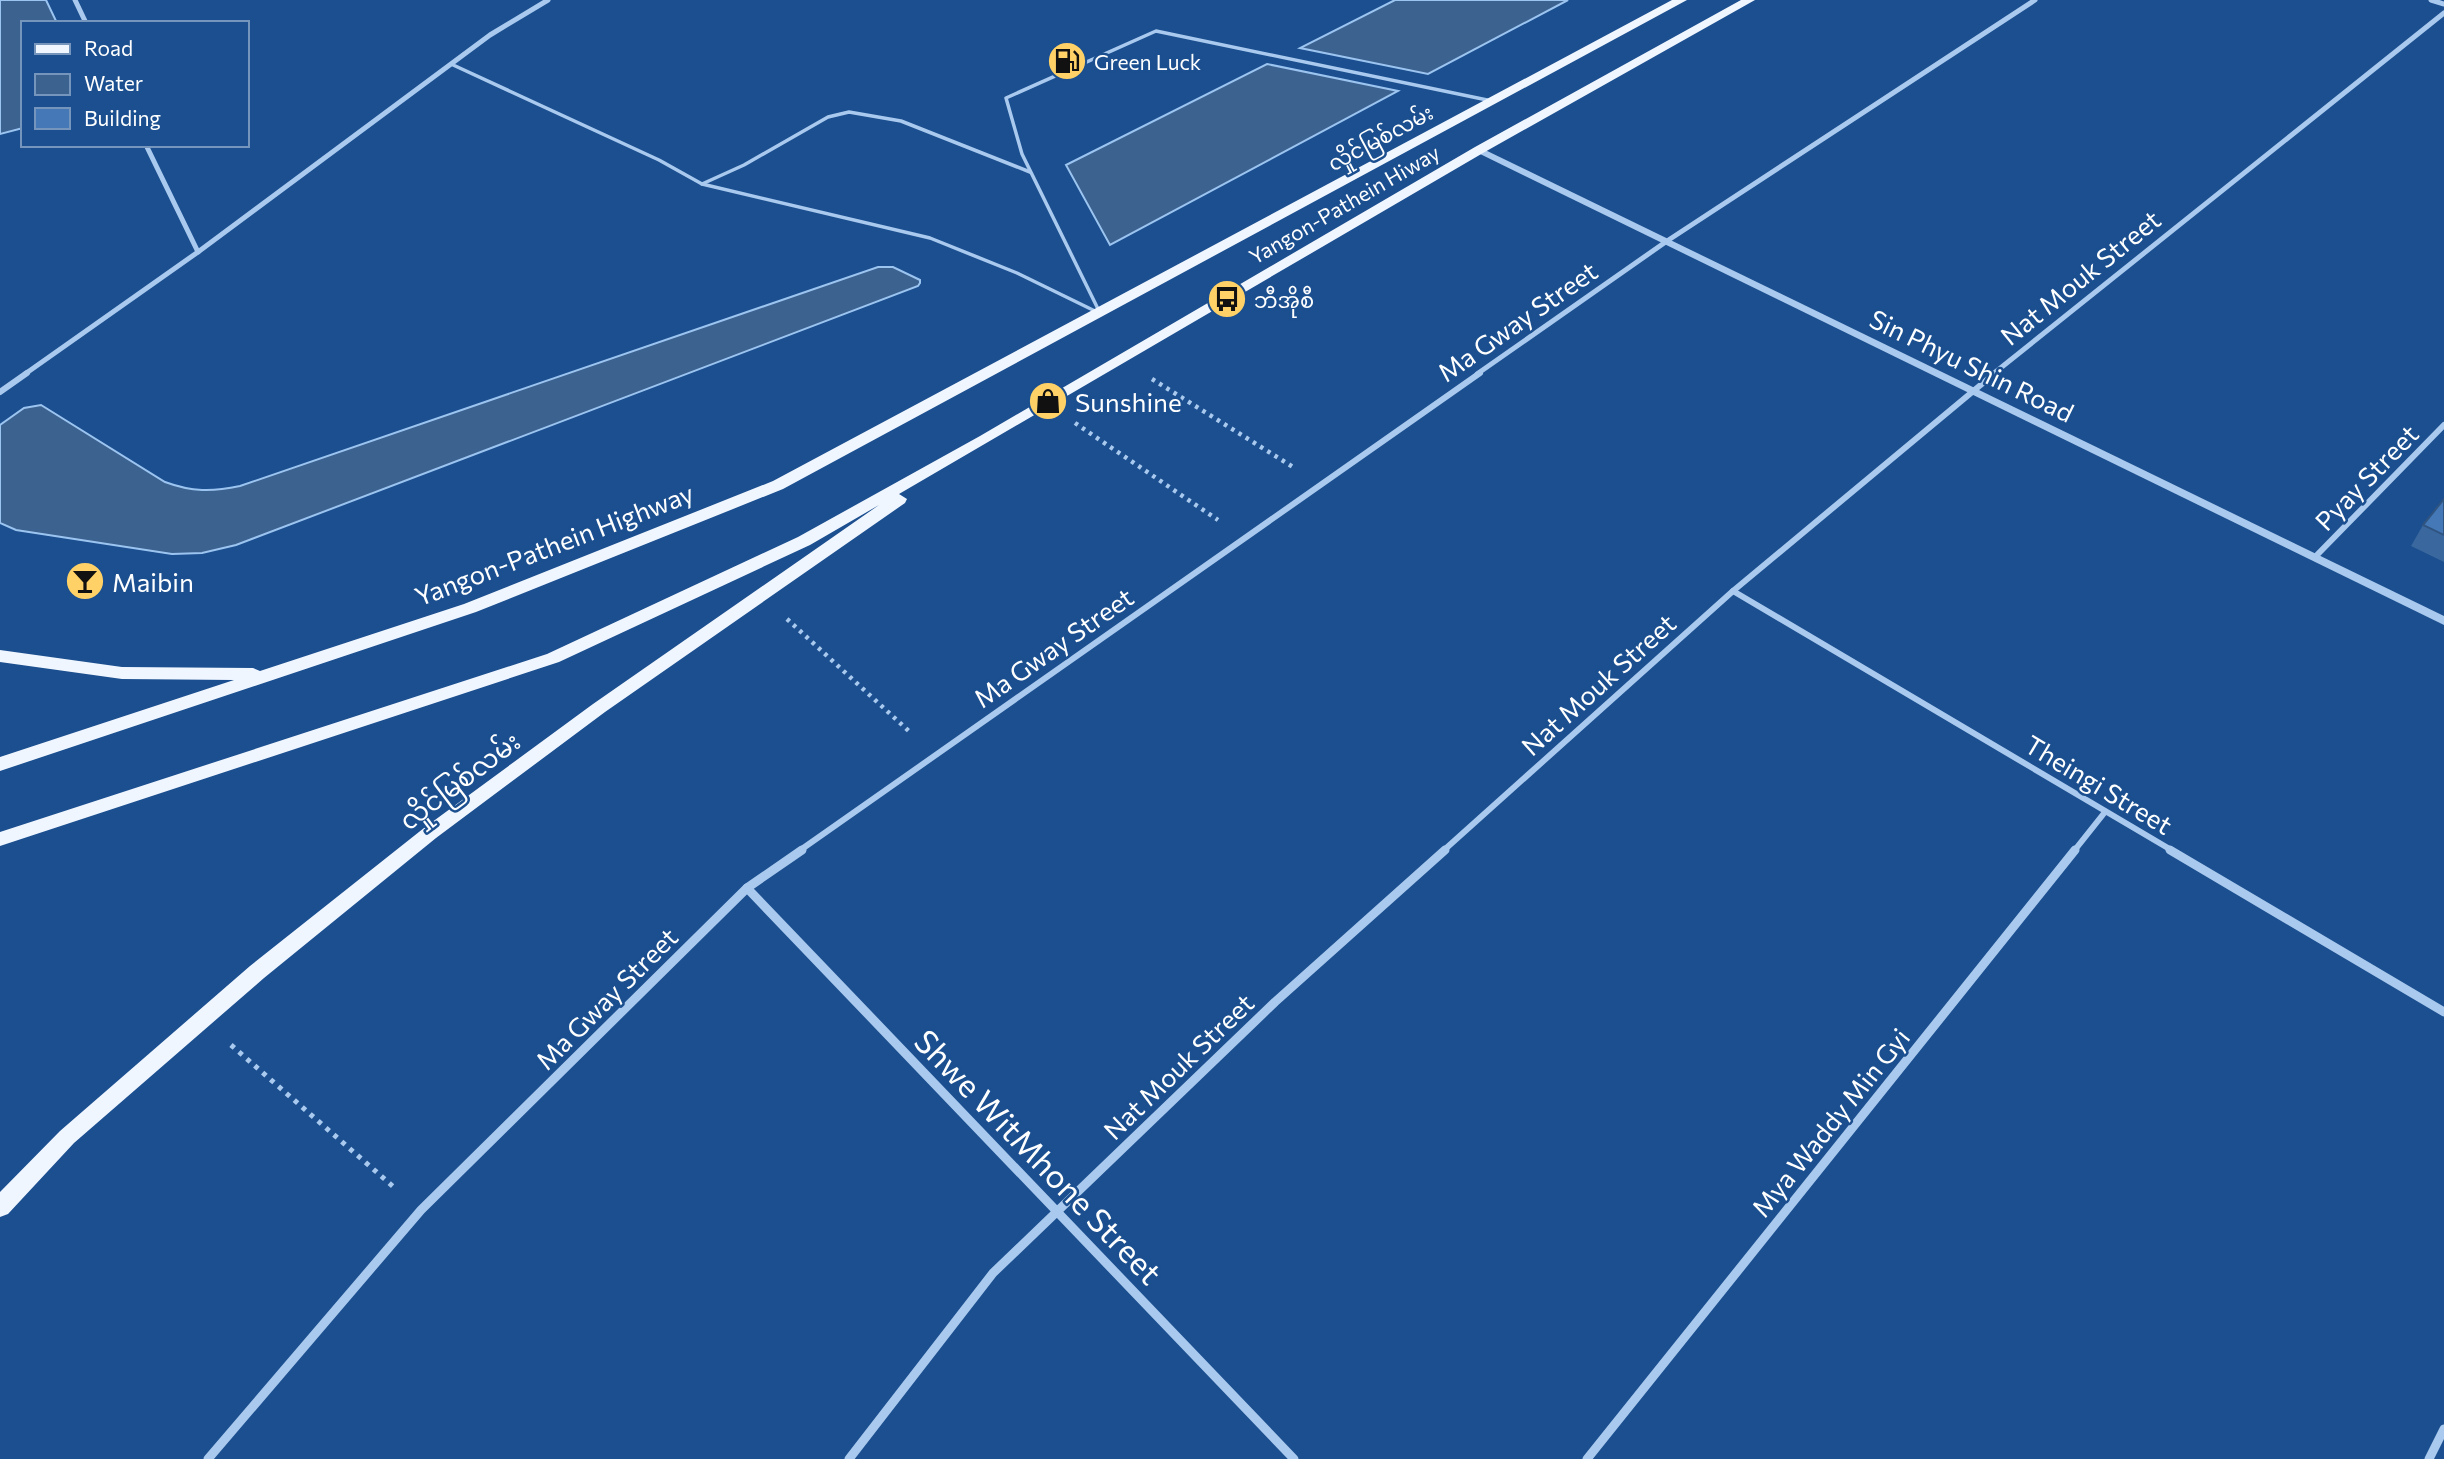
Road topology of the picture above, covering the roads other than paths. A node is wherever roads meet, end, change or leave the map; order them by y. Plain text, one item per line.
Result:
1 (75, 0) edge
2 (548, 0) edge
3 (1681, 0) edge
4 (1749, 0) edge
5 (2035, 0) edge
6 (2431, 0) edge
7 (2444, 4) edge
8 (2444, 13) edge
9 (85, 21) edge
10 (451, 64) junction
11 (1495, 101) junction
12 (147, 147) edge
13 (1479, 150) junction
14 (1031, 173) junction
15 (702, 184) junction
16 (1667, 241) junction
17 (198, 252) junction
18 (1100, 313) junction
19 (1972, 391) junction
20 (0, 392) edge
21 (2444, 425) edge
22 (985, 439) junction
23 (2315, 556) junction
24 (1733, 591) junction
25 (2444, 621) edge
26 (0, 656) edge
27 (267, 674) junction
28 (0, 764) edge
29 (2105, 812) junction
30 (0, 839) edge
31 (747, 888) junction
32 (2444, 1012) edge
33 (0, 1207) edge
34 (1059, 1211) junction
35 (2444, 1429) edge
36 (208, 1459) edge
37 (849, 1459) edge
38 (1294, 1459) edge
39 (1587, 1459) edge
40 (2429, 1459) edge

1 - 9 street
2 - 10 street
3 - 11 main road, လှိုင်မြစ်လမ်း
4 - 13 main road
5 - 16 street, Ma Gway Street
6 - 7 street
8 - 19 street, Nat Mouk Street
10 - 15 lane
10 - 17 street
11 - 14 lane
11 - 18 main road, လှိုင်မြစ်လမ်း
12 - 17 street
13 - 16 street, Sin Phyu Shin Road
13 - 22 main road, Yangon-Pathein Hiway
14 - 15 lane
14 - 18 lane
15 - 18 lane
16 - 19 street, Sin Phyu Shin Road
16 - 31 street, Ma Gway Street
17 - 20 street
18 - 27 main road, Yangon-Pathein Highway
19 - 23 street, Sin Phyu Shin Road
19 - 24 street, Nat Mouk Street
21 - 23 street, Pyay Street
22 - 30 main road
22 - 33 main road, လှိုင်မြစ်လမ်း
23 - 25 street, Sin Phyu Shin Road
24 - 29 street, Theingi Street
24 - 34 street, Nat Mouk Street
26 - 27 main road
27 - 28 main road, Yangon-Pathein Highway
29 - 32 street, Theingi Street
29 - 39 street, Mya Waddy Min Gyi
31 - 34 street, Shwe WitMhone Street
31 - 36 street, Ma Gway Street
34 - 37 street, Nat Mouk Street
34 - 38 street, Shwe WitMhone Street
35 - 40 street

